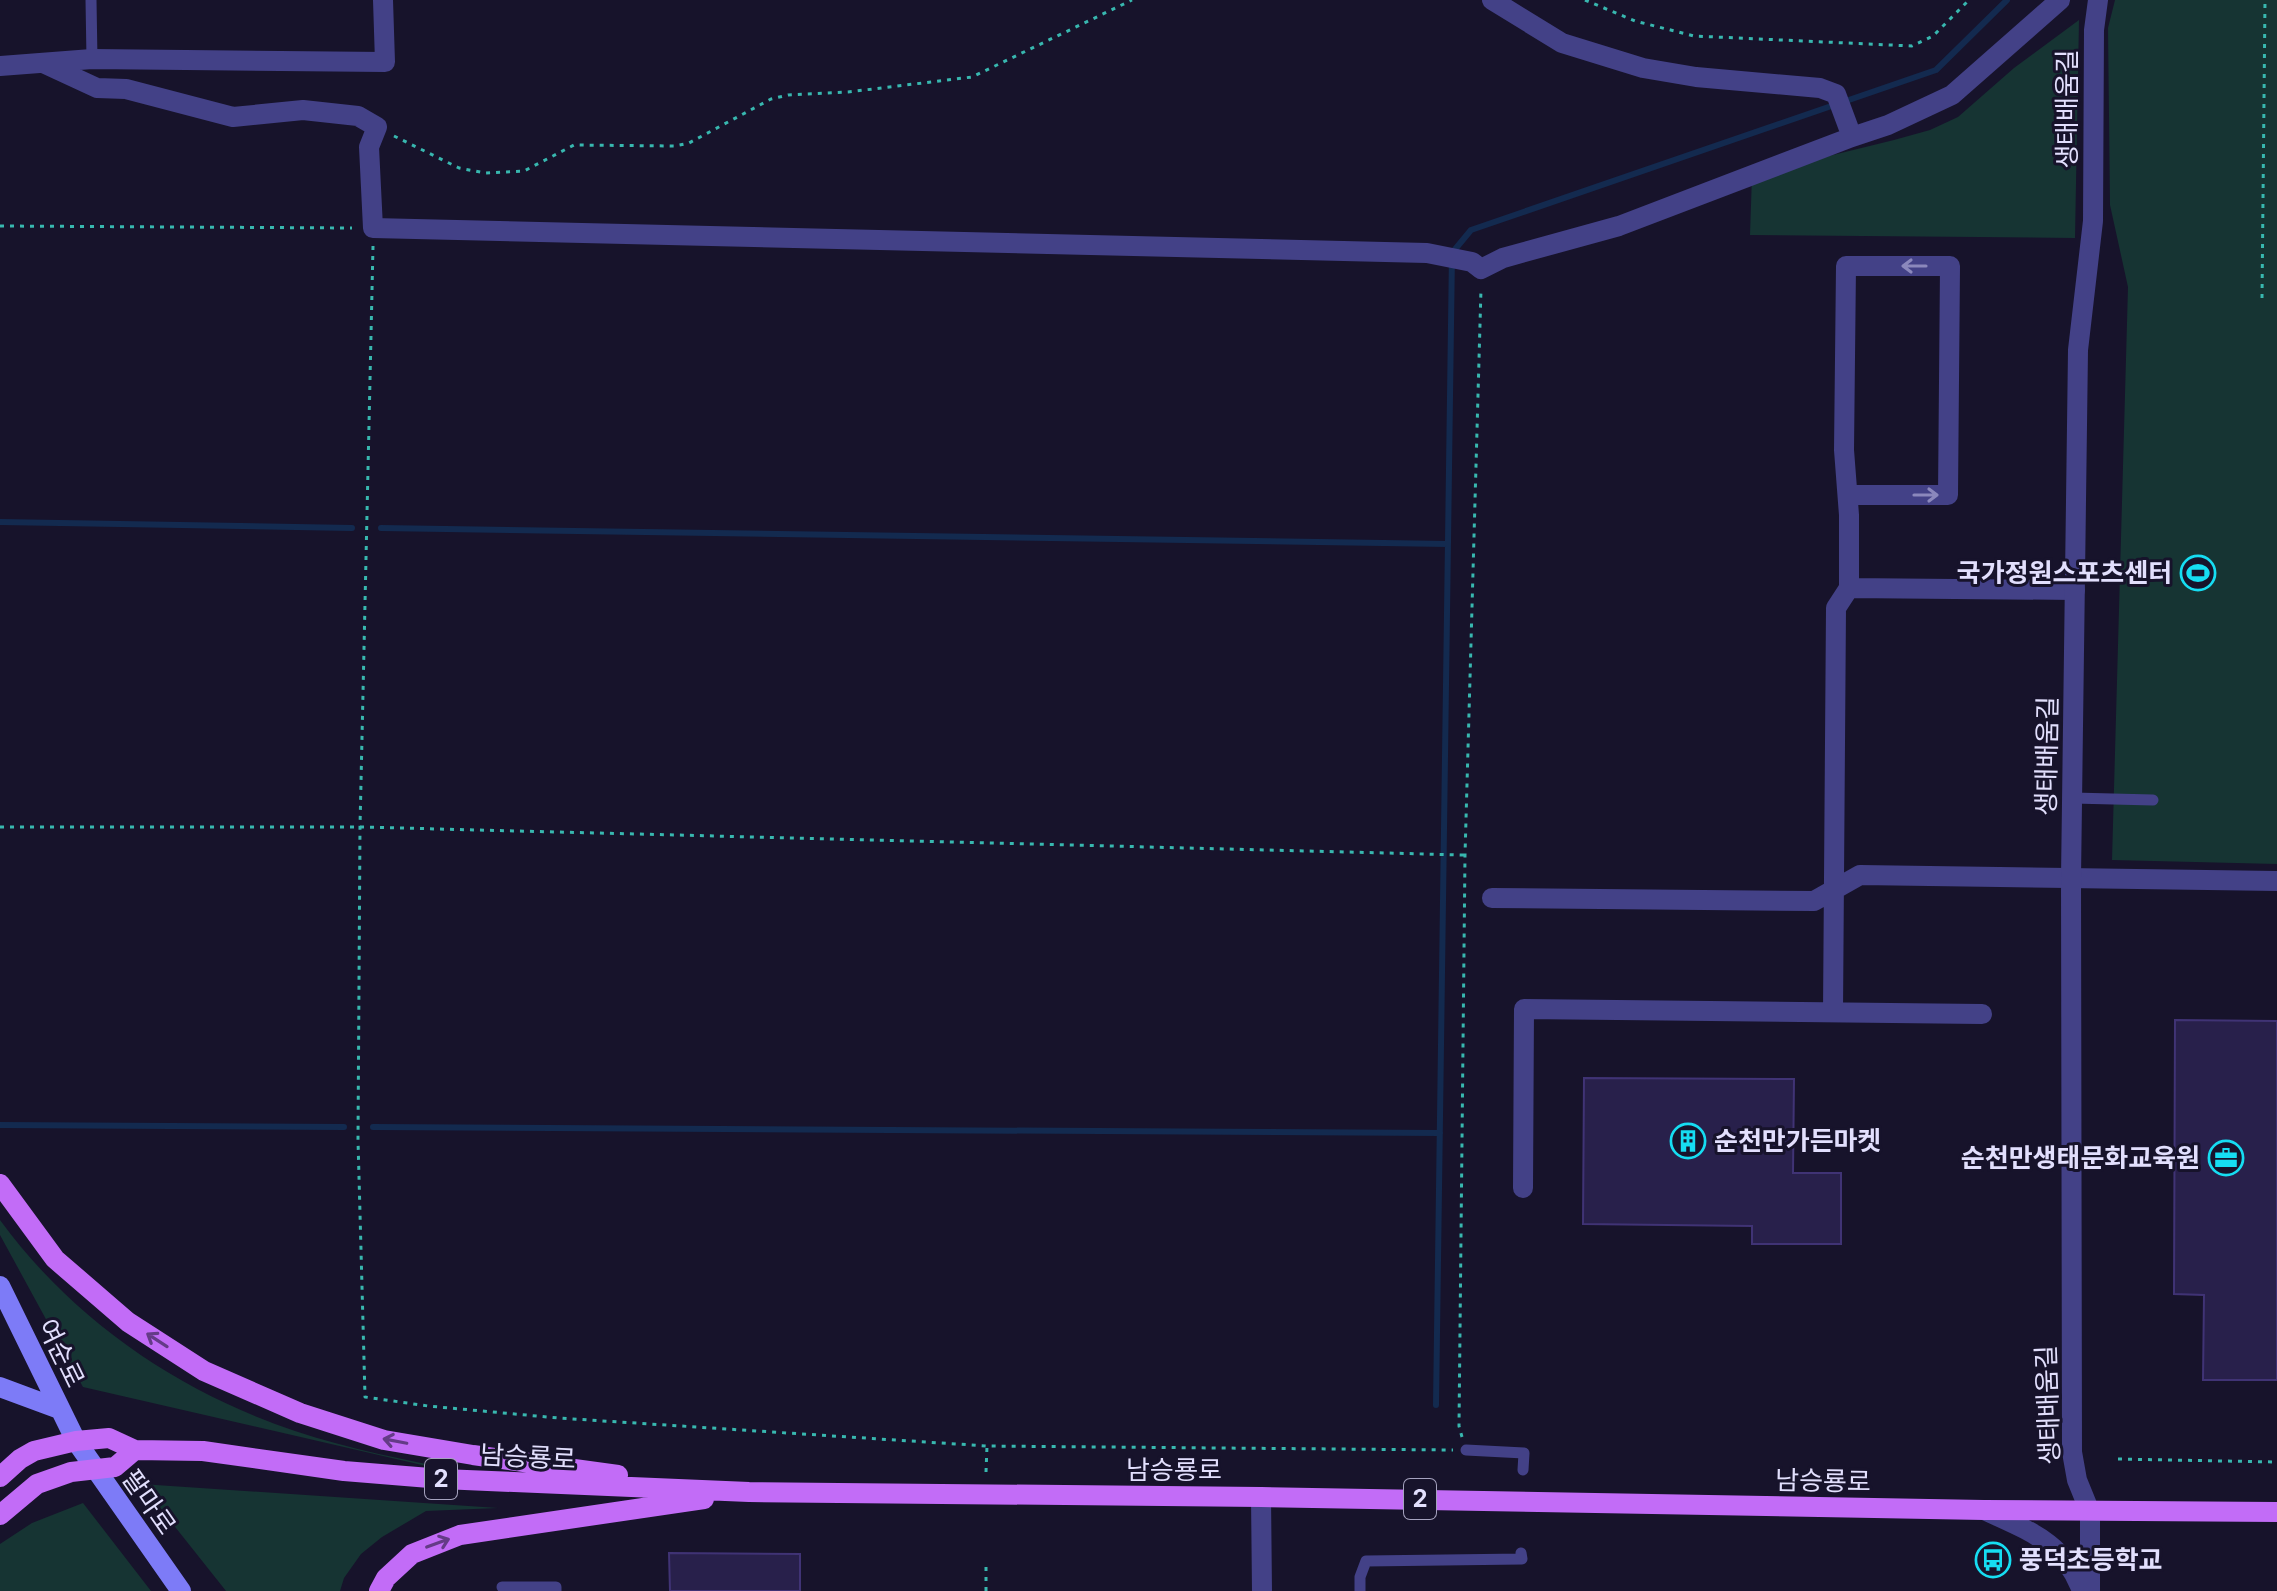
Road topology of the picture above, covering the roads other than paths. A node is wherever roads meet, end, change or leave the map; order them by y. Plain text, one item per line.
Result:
1 (91, 0) edge
2 (383, 0) edge
3 (1492, 0) edge
4 (2060, 0) edge
5 (2098, 0) edge
6 (92, 59) junction
7 (43, 63) junction
8 (0, 66) edge
9 (1850, 131) junction
10 (1848, 486) junction
11 (1849, 588) junction
12 (2075, 590) junction
13 (2073, 798) junction
14 (2153, 800) dead end
15 (2071, 878) junction
16 (2277, 881) edge
17 (1833, 890) junction
18 (1492, 898) dead end
19 (1833, 1012) junction
20 (1982, 1014) dead end
21 (0, 1184) edge
22 (1523, 1188) dead end
23 (0, 1286) edge
24 (0, 1387) edge
25 (59, 1409) junction
26 (76, 1441) junction
27 (135, 1450) junction
28 (1466, 1450) road end
29 (95, 1469) junction
30 (1523, 1470) dead end
31 (0, 1477) edge
32 (749, 1492) junction
33 (1261, 1497) junction
34 (1984, 1510) junction
35 (2090, 1512) junction
36 (2277, 1512) edge
37 (0, 1515) edge
38 (1521, 1553) dead end
39 (502, 1587) dead end
40 (181, 1591) edge
41 (379, 1591) edge
42 (556, 1591) edge
43 (1262, 1591) edge
44 (1360, 1591) edge
45 (2082, 1591) edge
46 (2090, 1591) edge

1 - 6 lane
2 - 6 street
3 - 9 street
4 - 9 street
5 - 12 street, 생태배움길
6 - 7 street
7 - 8 street
7 - 9 street
10 -> 10 street
10 - 11 street
11 - 12 street
11 - 17 street
12 - 13 street, 생태배움길
13 - 14 lane
13 - 15 street, 생태배움길
15 - 16 street
15 - 17 street
15 - 35 street, 생태배움길
17 - 18 street
17 - 19 street
19 - 20 street
19 - 22 street
32 -> 21 main road
23 - 25 main road, 여순로
24 - 25 main road
25 - 26 main road, 여순로
26 - 27 main road, 남승룡로 / 2
26 - 29 main road, 팔마로
26 - 31 main road, 2
27 - 29 main road, 2
27 - 32 main road, 남승룡로 / 2
28 - 30 lane
29 - 37 main road, 2
29 - 40 main road, 팔마로
32 - 33 main road, 남승룡로 / 2
41 -> 32 main road
33 - 34 main road, 남승룡로 / 2
33 - 43 street
34 - 35 main road, 남승룡로 / 2
34 - 45 street
35 - 36 main road, 남승룡로 / 2
35 - 46 street
38 - 44 lane
39 - 42 lane

